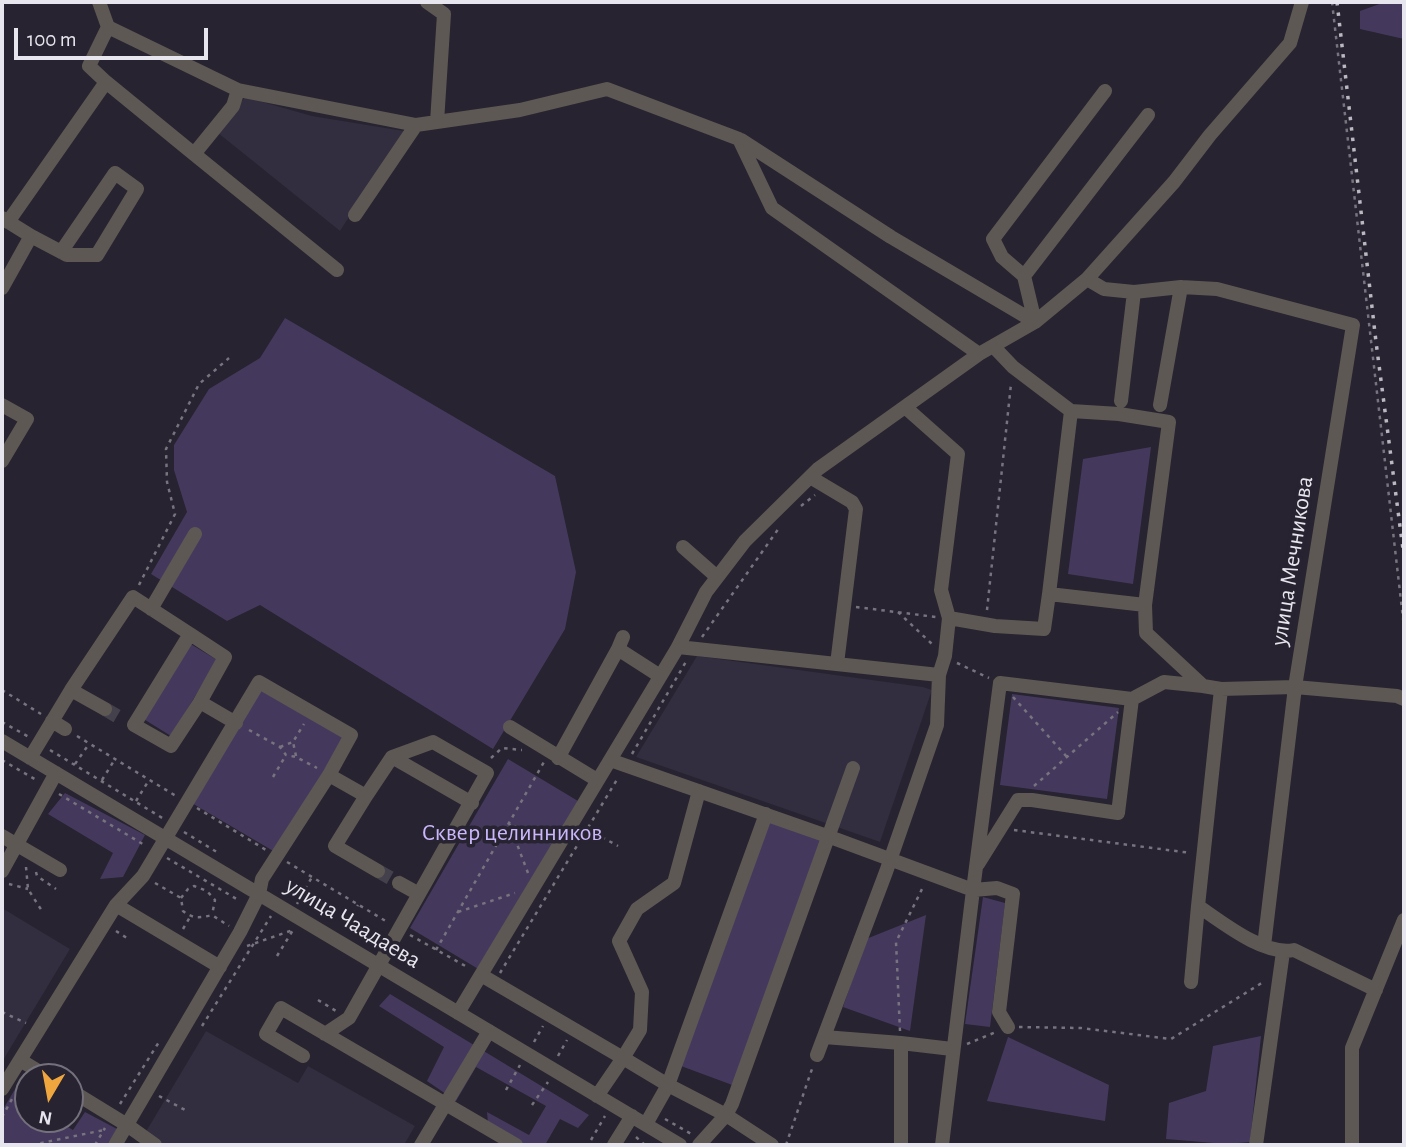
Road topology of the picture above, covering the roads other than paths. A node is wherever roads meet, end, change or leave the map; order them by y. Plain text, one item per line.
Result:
1 (99, 2) edge
2 (426, 2) edge
3 (1302, 2) edge
4 (108, 27) junction
5 (106, 82) junction
6 (238, 90) junction
7 (1105, 91) dead end
8 (1148, 115) dead end
9 (437, 122) junction
10 (415, 125) junction
11 (739, 139) junction
12 (194, 154) junction
13 (355, 215) dead end
14 (5, 220) edge
15 (31, 236) junction
16 (61, 252) junction
17 (337, 271) dead end
18 (1024, 276) junction
19 (1087, 278) junction
20 (1181, 287) junction
21 (2, 288) edge
22 (1135, 292) junction
23 (1035, 322) junction
24 (993, 346) junction
25 (979, 354) junction
26 (1121, 401) dead end
27 (2, 405) edge
28 (1160, 405) dead end
29 (905, 407) junction
30 (1071, 411) junction
31 (2, 461) edge
32 (810, 477) junction
33 (195, 534) dead end
34 (683, 547) dead end
35 (717, 577) junction
36 (1049, 594) junction
37 (1145, 605) junction
38 (151, 609) junction
39 (949, 618) junction
40 (190, 634) junction
41 (678, 647) junction
42 (1171, 657) junction
43 (837, 664) junction
44 (660, 676) junction
45 (939, 676) junction
46 (1164, 682) junction
47 (1203, 686) junction
48 (1295, 687) junction
49 (1221, 689) junction
50 (71, 690) junction
51 (1132, 699) junction
52 (1404, 699) edge
53 (200, 702) junction
54 (106, 709) tunnel mouth
55 (236, 723) junction
56 (510, 727) dead end
57 (2, 741) edge
58 (553, 755) junction
59 (392, 757) junction
60 (30, 758) junction
61 (610, 760) junction
62 (853, 768) dead end
63 (55, 773) junction
64 (330, 775) junction
65 (597, 780) junction
66 (699, 791) junction
67 (366, 796) junction
68 (472, 803) junction
69 (766, 814) junction
70 (2, 836) edge
71 (830, 836) junction
72 (165, 838) junction
73 (21, 847) junction
74 (889, 859) junction
75 (978, 864) junction
76 (60, 870) dead end
77 (2, 871) edge
78 (378, 871) tunnel mouth
79 (399, 883) tunnel mouth
80 (973, 890) junction
81 (259, 894) junction
82 (419, 894) junction
83 (116, 905) junction
84 (1198, 906) junction
85 (1404, 920) edge
86 (1264, 946) junction
87 (1283, 952) junction
88 (379, 965) junction
89 (220, 967) junction
90 (487, 979) junction
91 (1191, 982) dead end
92 (1376, 990) junction
93 (458, 1013) junction
94 (1008, 1027) road end
95 (489, 1031) junction
96 (325, 1034) junction
97 (824, 1038) junction
98 (901, 1044) junction
99 (952, 1049) junction
100 (817, 1055) road end
101 (303, 1056) dead end
102 (624, 1058) junction
103 (20, 1060) junction
104 (25, 1063) edge
105 (668, 1085) junction
106 (2, 1089) edge
107 (597, 1096) junction
108 (84, 1098) edge
109 (446, 1104) junction
110 (726, 1115) junction
111 (632, 1116) junction
112 (649, 1118) junction
113 (127, 1125) junction
114 (701, 1143) edge
115 (115, 1145) edge
116 (155, 1145) edge
117 (422, 1145) edge
118 (516, 1145) edge
119 (614, 1145) edge
120 (680, 1145) edge
121 (772, 1145) edge
122 (901, 1145) edge
123 (942, 1145) edge
124 (1256, 1145) edge
125 (1352, 1145) edge

1 - 4 street
2 - 9 street
3 - 19 street
4 - 5 street
4 - 6 street
5 - 12 street
5 - 14 street
6 - 10 street
6 - 12 street
7 - 18 street
8 - 18 street
9 - 10 street
9 - 11 street
10 - 13 street
11 - 23 street
11 - 25 street
12 - 17 street
14 - 15 street
15 - 16 street
15 - 21 street
16 - 16 street
18 - 23 street
19 - 22 street
19 - 23 street
20 - 22 street
20 - 28 street
20 - 48 street, улица Мечникова
22 - 26 street
23 - 24 street
24 - 25 street
24 - 30 street
25 - 29 street
27 - 31 street
29 - 32 street
29 - 39 street
30 - 36 street
30 - 37 street
32 - 35 street
32 - 43 street
33 - 38 street
34 - 35 street
35 - 41 street
36 - 37 street
36 - 39 street
37 - 42 street
38 - 40 street
38 - 50 street
39 - 45 street
40 - 53 street
40 - 53 street
41 - 43 street
41 - 44 street
42 - 46 street
42 - 47 street
43 - 45 street
44 - 58 street
44 - 61 street
45 - 74 street
46 - 47 street
46 - 51 street
47 - 49 street
48 - 49 street
48 - 52 street
48 - 86 street, улица Мечникова
49 - 84 street
50 - 54 street
50 - 60 street
51 - 75 street
51 - 75 street
53 - 55 street
55 - 64 street
55 - 72 street
56 - 58 street
57 - 60 street, улица Чаадаева
58 - 65 street
59 - 67 street
59 - 68 street
59 - 68 street
60 - 63 street, улица Чаадаева
61 - 65 street
61 - 66 street
62 - 71 street
63 - 72 street, улица Чаадаева
63 - 73 street
64 - 67 street
64 - 81 street
65 - 90 street
66 - 69 street
66 - 102 street
67 - 78 street
68 - 82 street
69 - 71 street
69 - 105 street
70 - 73 street
71 - 74 street
71 - 110 street
72 - 81 street, улица Чаадаева
72 - 83 street
73 - 76 street
73 - 77 street
74 - 80 street
74 - 97 street
75 - 80 street
79 - 82 street
80 - 94 street
80 - 99 street
81 - 88 street, улица Чаадаева
81 - 89 street
82 - 88 street
83 - 89 street
83 - 103 street
84 - 86 street
84 - 91 street
85 - 92 street
86 - 87 street
87 - 92 street
87 - 124 street
88 - 93 street, улица Чаадаева
88 - 96 street
89 - 113 street
90 - 93 street
90 - 102 street
92 - 125 street
93 - 95 street, улица Чаадаева
95 - 107 street, улица Чаадаева
95 - 109 street
96 - 101 street
96 - 109 street
97 - 98 street
97 - 100 street
98 - 99 street
98 - 122 street
99 - 123 street
102 - 105 street
102 - 107 street
103 - 104 street
103 - 106 street
105 - 110 street
105 - 112 street
107 - 111 street, улица Чаадаева
108 - 113 street
109 - 117 street
109 - 118 street
110 - 114 street
110 - 121 street
111 - 112 street, улица Чаадаева
111 - 119 street
112 - 120 street, улица Чаадаева
113 - 115 street
113 - 116 street

